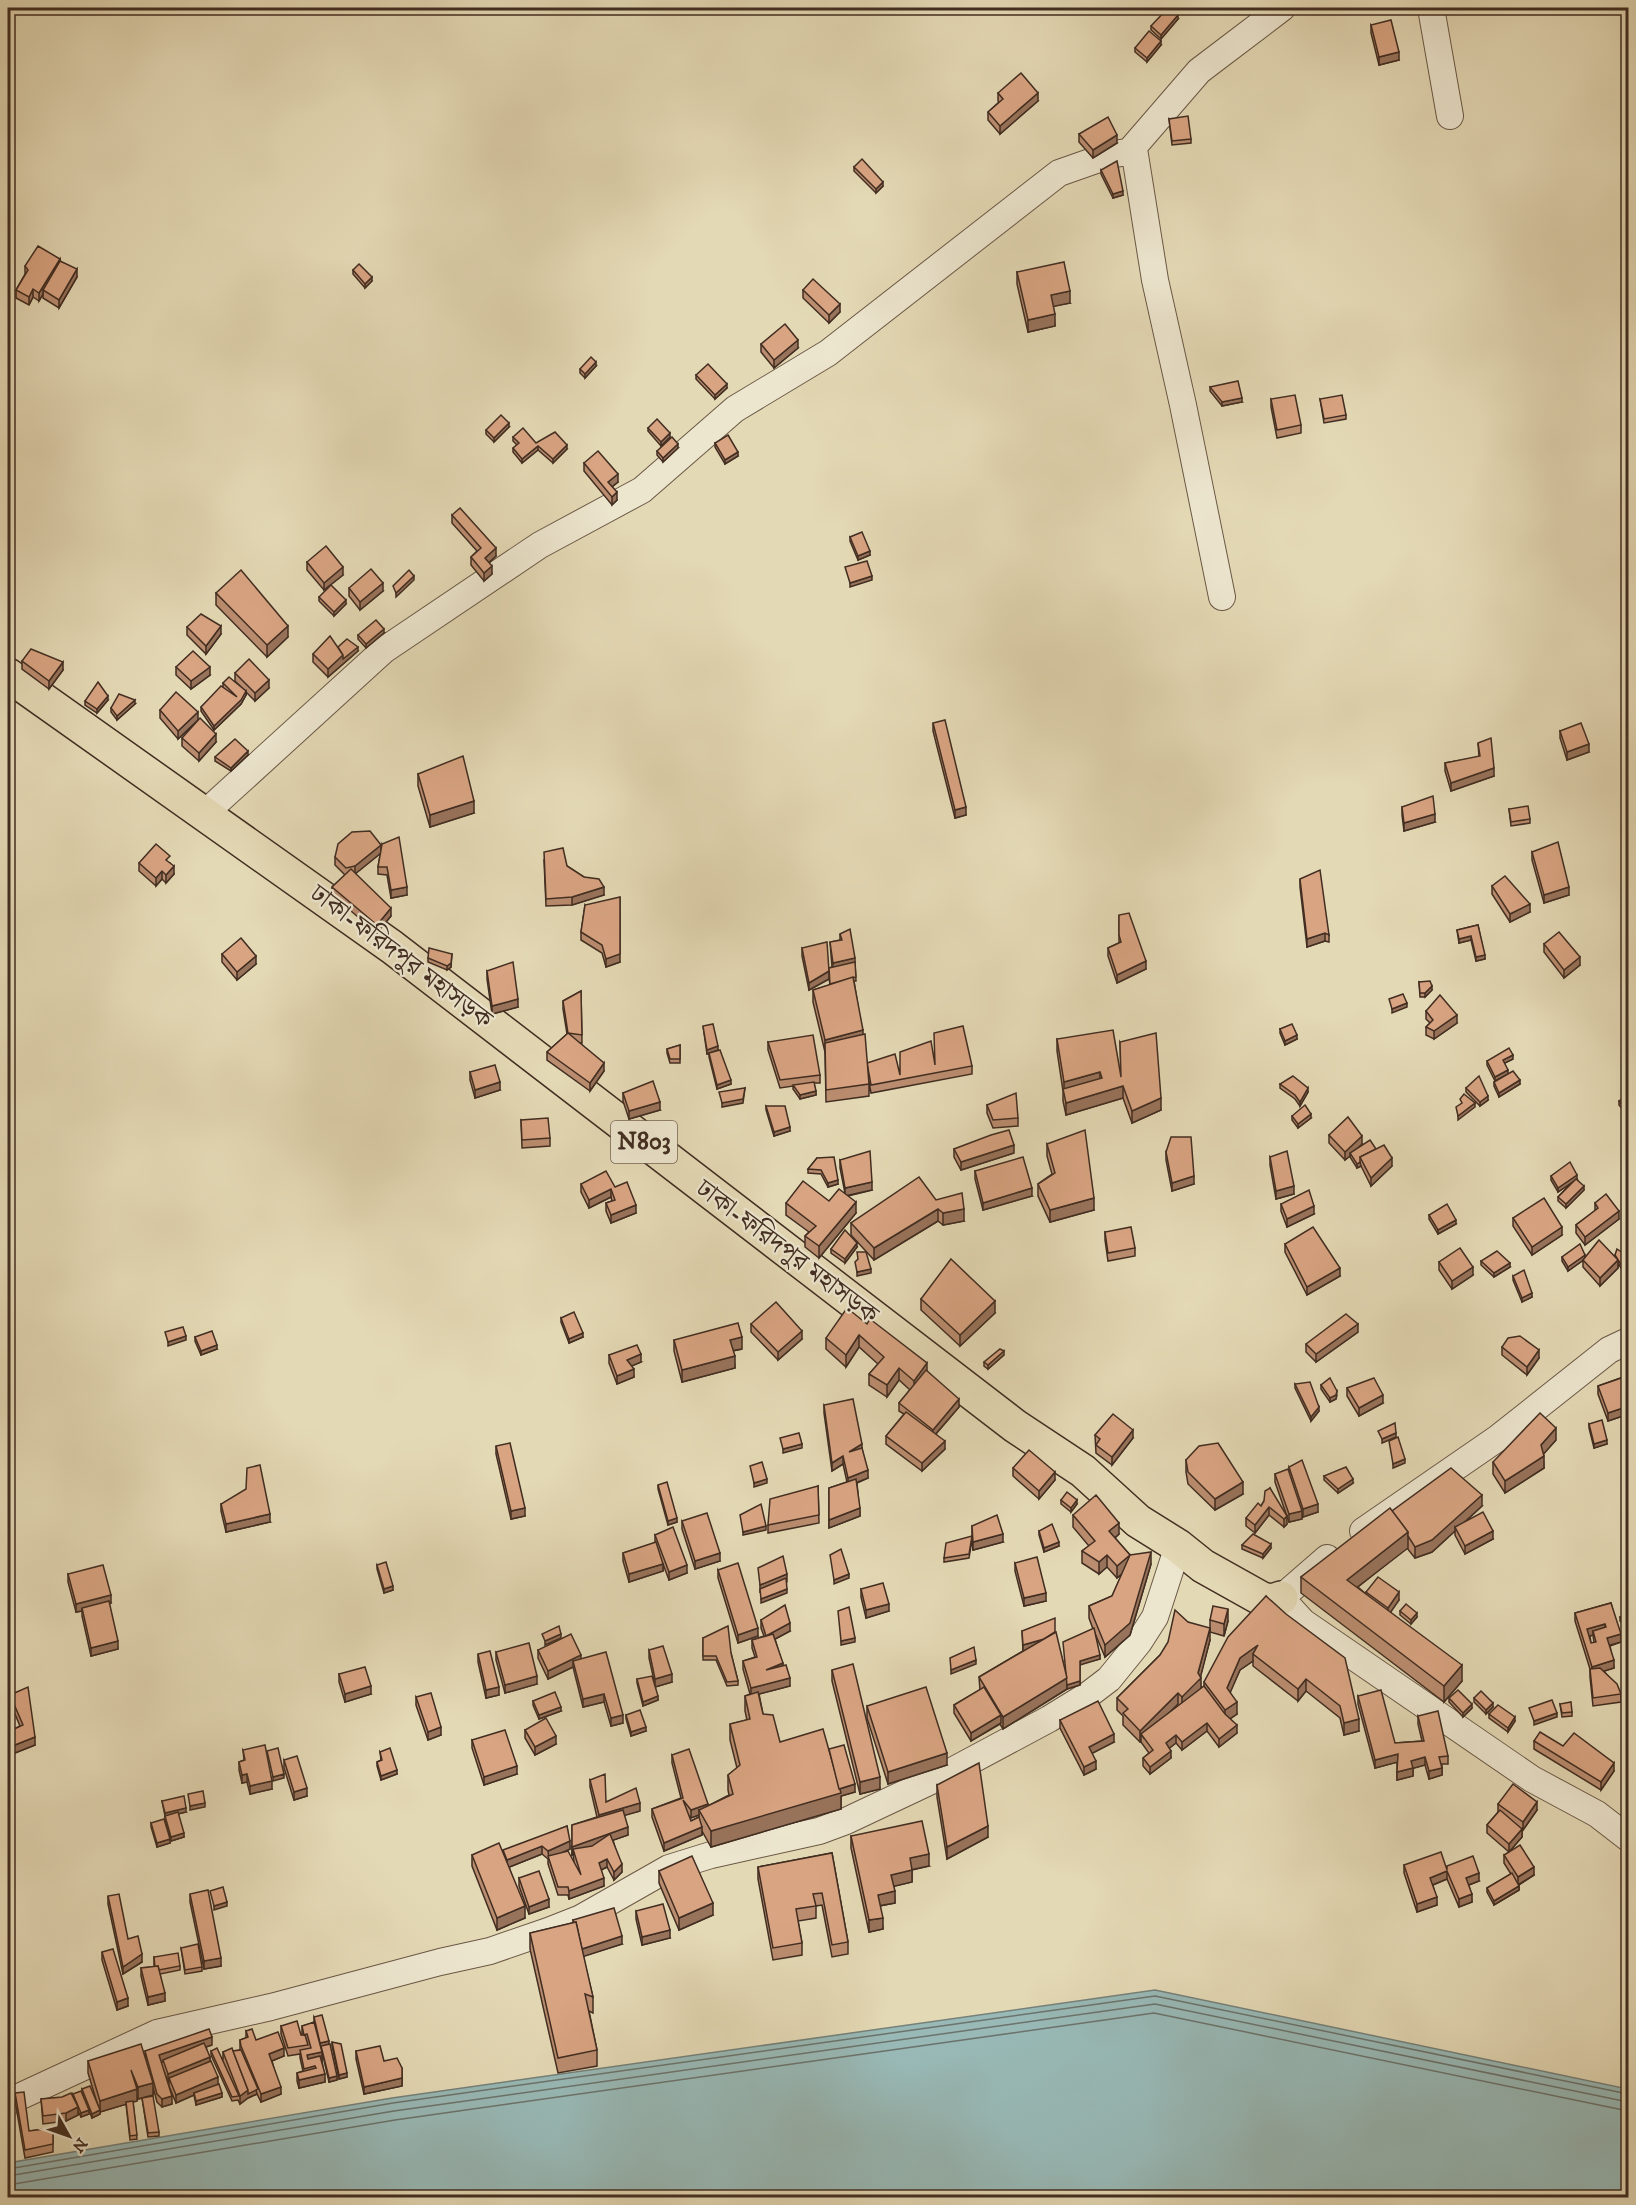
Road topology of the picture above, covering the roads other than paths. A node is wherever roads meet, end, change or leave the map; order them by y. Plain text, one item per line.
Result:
1 (1282, 8) edge
2 (1431, 8) edge
3 (1450, 116) dead end
4 (1129, 152) junction
5 (1222, 597) dead end
6 (8, 675) edge
7 (204, 814) junction
8 (1629, 1341) edge
9 (1178, 1546) junction
10 (1281, 1598) junction
11 (1629, 1838) edge
12 (8, 2102) edge

1 - 4 street
2 - 3 street
4 - 5 street
4 - 7 street
6 - 7 highway, ঢাকা-ফরিদপুর মহাসড়ক / N803
7 - 9 highway, ঢাকা-ফরিদপুর মহাসড়ক / N803
8 - 10 street
9 - 10 highway, ঢাকা-ফরিদপুর মহাসড়ক / N803
9 - 12 street
10 - 11 street

